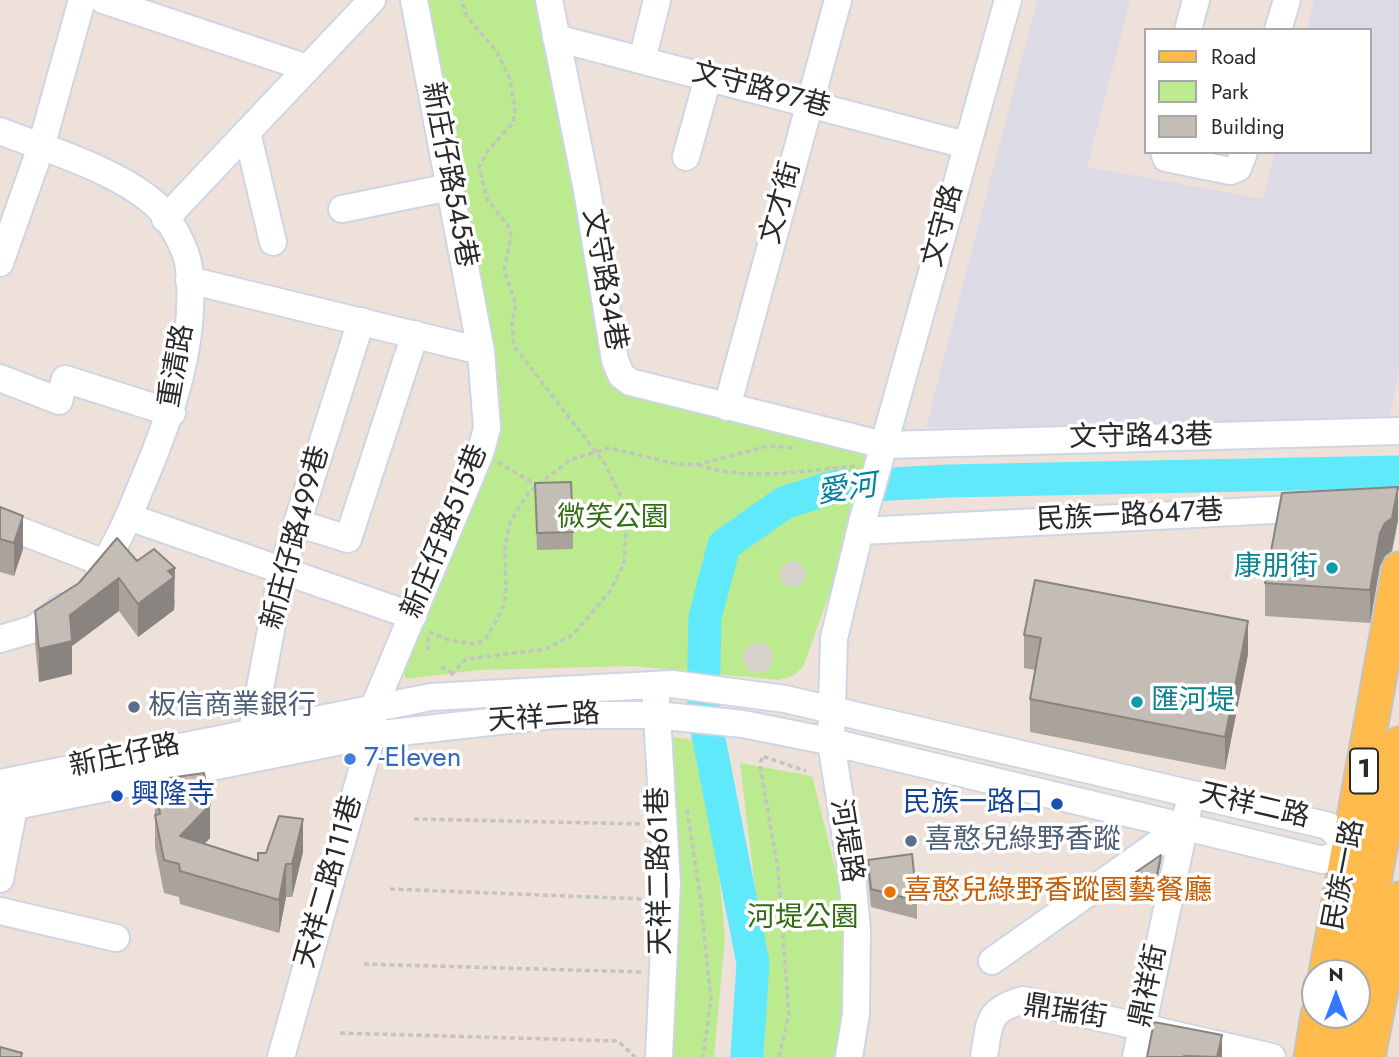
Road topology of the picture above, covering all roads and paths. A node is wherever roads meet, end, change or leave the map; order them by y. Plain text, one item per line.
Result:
1 (82, 0) edge
2 (103, 0) edge
3 (372, 0) edge
4 (414, 0) edge
5 (461, 0) edge
6 (549, 0) edge
7 (657, 0) edge
8 (838, 0) edge
9 (1008, 0) edge
10 (1196, 0) edge
11 (1287, 0) edge
12 (1189, 28) edge
13 (1279, 28) edge
14 (556, 38) junction
15 (642, 60) junction
16 (307, 68) junction
17 (708, 78) junction
18 (809, 104) junction
19 (0, 131) edge
20 (247, 132) junction
21 (966, 145) junction
22 (41, 147) junction
23 (1165, 154) edge
24 (1243, 154) edge
25 (686, 158) dead end
26 (450, 187) junction
27 (342, 209) dead end
28 (165, 219) junction
29 (273, 242) dead end
30 (0, 264) edge
31 (189, 280) junction
32 (361, 321) junction
33 (415, 334) junction
34 (481, 351) junction
35 (0, 378) edge
36 (726, 407) junction
37 (172, 412) junction
38 (1399, 431) edge
39 (883, 449) junction
40 (806, 450) dead end
41 (594, 451) junction
42 (494, 458) dead end
43 (696, 464) junction
44 (537, 486) junction
45 (1344, 507) edge
46 (129, 517) junction
47 (0, 523) edge
48 (297, 523) junction
49 (861, 527) junction
50 (104, 563) junction
51 (1399, 569) edge
52 (282, 571) junction
53 (420, 623) junction
54 (0, 639) edge
55 (665, 684) junction
56 (431, 697) junction
57 (374, 707) junction
58 (831, 710) junction
59 (665, 716) junction
60 (252, 731) junction
61 (372, 735) junction
62 (831, 742) junction
63 (1399, 744) edge
64 (259, 757) junction
65 (806, 771) dead end
66 (10, 781) edge
67 (1191, 792) junction
68 (685, 802) dead end
69 (7, 808) edge
70 (414, 819) dead end
71 (663, 825) junction
72 (1184, 825) junction
73 (1376, 855) edge
74 (0, 880) edge
75 (390, 888) dead end
76 (1399, 899) edge
77 (666, 900) junction
78 (0, 911) edge
79 (116, 938) dead end
80 (1332, 959) edge
81 (1360, 959) edge
82 (992, 961) dead end
83 (364, 964) dead end
84 (663, 973) junction
85 (1142, 1026) junction
86 (1316, 1029) edge
87 (1346, 1029) edge
88 (340, 1033) dead end
89 (281, 1057) edge
90 (635, 1057) edge
91 (659, 1057) edge
92 (703, 1057) edge
93 (779, 1057) edge
94 (849, 1057) edge
95 (984, 1057) edge
96 (1136, 1057) edge
97 (1272, 1057) edge
98 (1311, 1057) edge
99 (1341, 1057) edge
100 (1368, 1057) edge

1 - 22 street
2 - 16 street
3 - 16 street
4 - 26 street, 新庄仔路545巷
5 - 41 path
6 - 14 street, 文守路34巷
7 - 15 street
8 - 18 street, 文才街
9 - 21 street, 文守路
10 - 12 street
11 - 13 street
14 - 15 street, 文守路97巷
14 - 36 street, 文守路34巷
15 - 17 street, 文守路97巷
16 - 20 street
17 - 18 street, 文守路97巷
17 - 25 street
18 - 21 street, 文守路97巷
18 - 36 street, 文才街
19 - 22 street, 重清路
20 - 28 street
20 - 29 street
21 - 39 street, 文守路
22 - 28 street, 重清路
22 - 30 street
23 - 24 street
26 - 27 street
26 - 34 street, 新庄仔路545巷
28 - 31 street, 重清路
31 - 32 street
31 - 37 street, 重清路
32 - 33 street
32 - 48 street, 新庄仔路499巷
33 - 34 street
33 - 48 street
34 - 53 street, 新庄仔路515巷
35 - 37 street
36 - 39 street, 文守路34巷
37 - 46 street, 重清路
38 - 39 street, 文守路43巷
39 - 43 path
39 - 49 street, 文守路
40 - 43 path
41 - 43 path
41 - 44 path
41 - 56 path
42 - 44 path
44 - 53 path
45 - 49 street, 民族一路647巷
46 - 50 street, 重清路
46 - 52 street
47 - 50 street
48 - 52 street, 新庄仔路499巷
49 - 58 street
50 - 54 street, 重清路
51 - 73 main road, 民族一路 / 1
52 - 53 street
52 - 60 street, 新庄仔路499巷
53 - 57 street, 新庄仔路515巷
55 - 56 street, 天祥二路
55 - 58 street, 天祥二路
55 - 59 street, 天祥二路61巷
56 - 57 street, 天祥二路
57 - 60 street, 新庄仔路
57 - 61 street, 天祥二路111巷
58 - 62 street, 河堤路
58 - 67 street, 天祥二路
59 - 61 street, 天祥二路
59 - 62 street, 天祥二路
59 - 71 street, 天祥二路61巷
60 - 64 street, 新庄仔路499巷
60 - 66 street, 新庄仔路
61 - 64 street, 新庄仔路
61 - 89 street, 天祥二路111巷
62 - 72 street, 天祥二路
62 - 94 street, 河堤路
63 - 73 main road, 民族一路 / 1
64 - 69 street, 新庄仔路
65 - 93 path
66 - 69 street
67 - 72 street, 鼎祥街
67 - 73 street, 天祥二路
68 - 92 path
69 - 74 street
70 - 71 path
71 - 77 street, 天祥二路61巷
72 - 73 street, 天祥二路
72 - 82 street
72 - 85 street, 鼎祥街
73 - 80 main road, 民族一路 / 1
73 - 81 main road, 民族一路 / 1
75 - 77 path
76 - 100 main road, 民族一路
77 - 84 street, 天祥二路61巷
78 - 79 street
83 - 84 path
84 - 91 street, 天祥二路61巷
85 - 95 street, 鼎瑞街
85 - 96 street, 鼎祥街
85 - 97 street, 鼎瑞街
86 - 98 main road
87 - 99 main road
88 - 90 path

